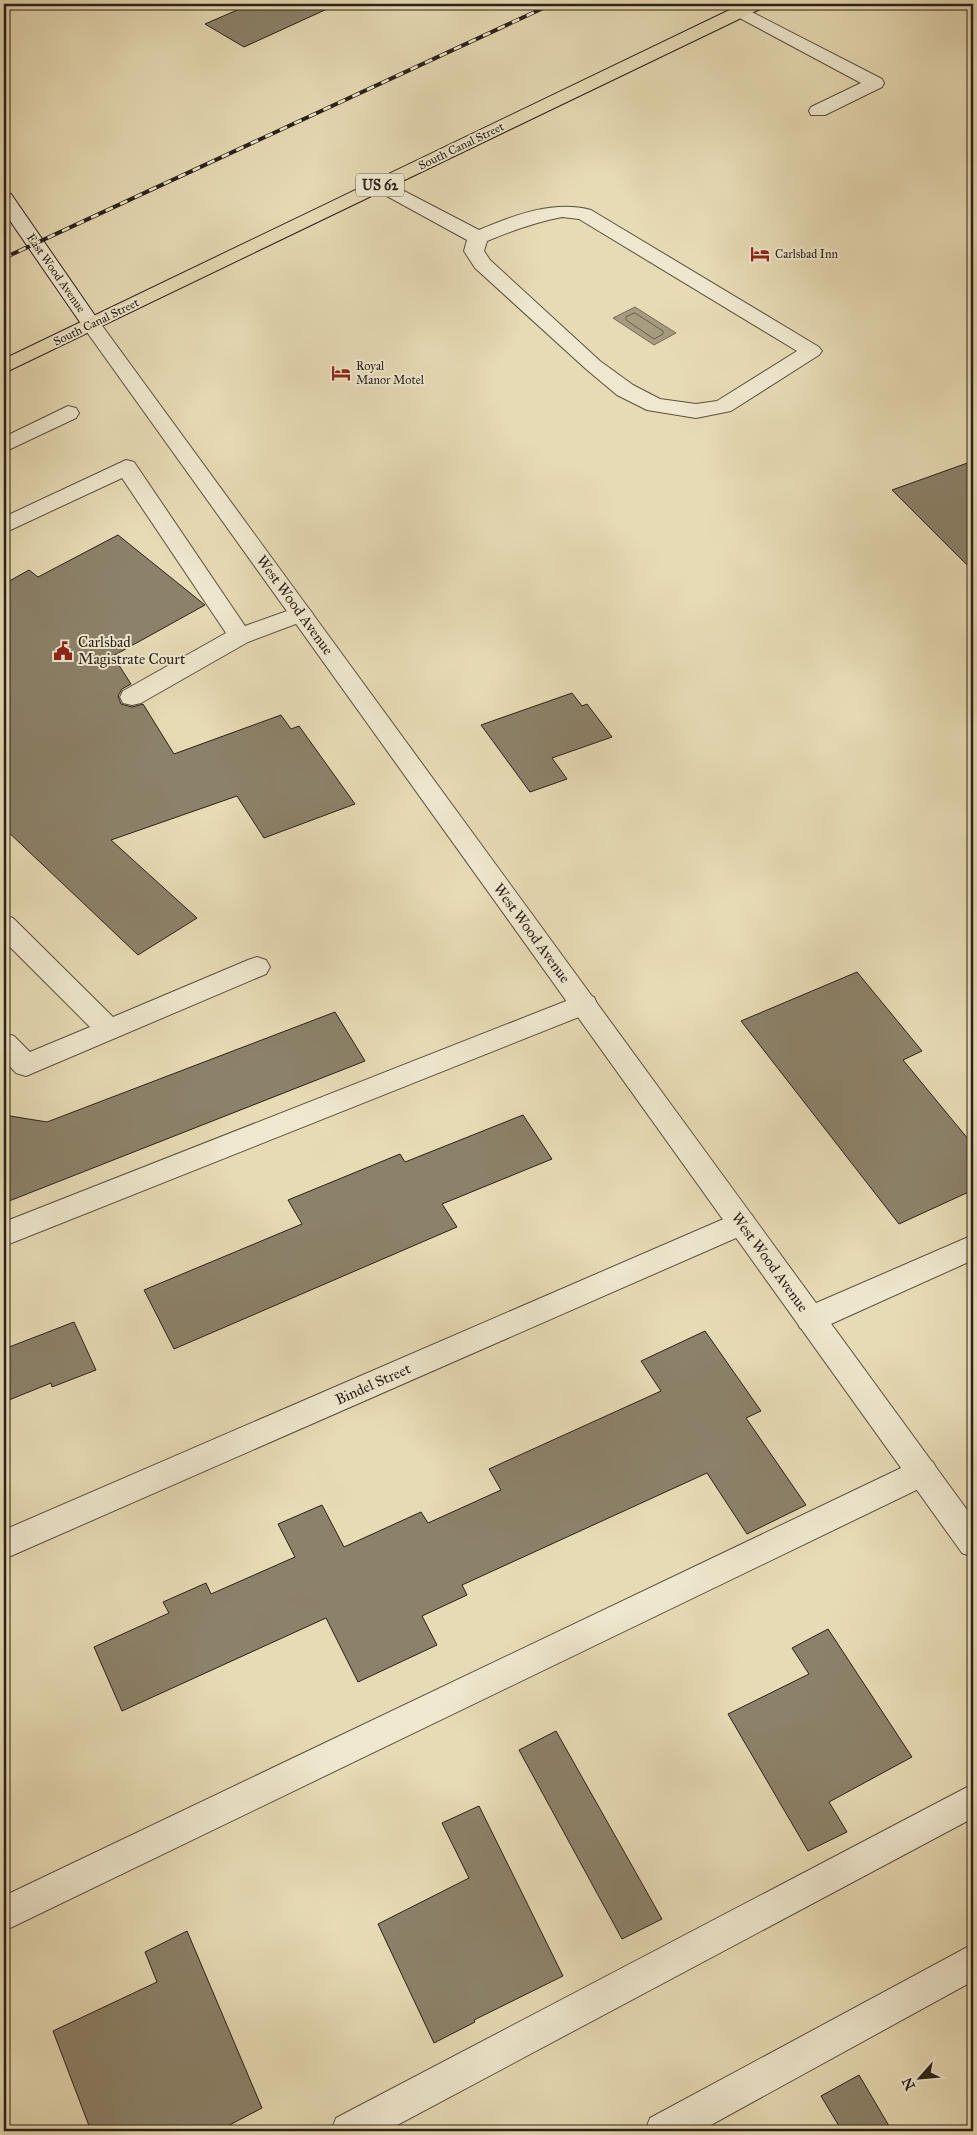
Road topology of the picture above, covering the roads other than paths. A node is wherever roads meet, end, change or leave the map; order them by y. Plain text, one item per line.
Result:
1 (748, 8) edge
2 (818, 111) dead end
3 (381, 184) junction
4 (6, 205) edge
5 (478, 238) junction
6 (91, 324) junction
7 (4, 366) edge
8 (68, 413) dead end
9 (4, 445) edge
10 (4, 526) edge
11 (301, 614) junction
12 (240, 636) junction
13 (132, 697) dead end
14 (4, 925) edge
15 (257, 967) dead end
16 (584, 1004) junction
17 (110, 1030) junction
18 (4, 1043) edge
19 (742, 1224) junction
20 (4, 1234) edge
21 (973, 1247) edge
22 (811, 1319) junction
23 (922, 1472) junction
24 (973, 1543) edge
25 (4, 1545) edge
26 (973, 1800) edge
27 (4, 1914) edge
28 (973, 1962) edge
29 (348, 2131) edge
30 (663, 2131) edge

1 - 2 street
1 - 3 highway, South Canal Street / US 62
3 - 5 street
3 - 6 highway, South Canal Street / US 62
4 - 6 street, East Wood Avenue
5 - 5 street
6 - 7 highway, South Canal Street / US 62
6 - 11 street, West Wood Avenue
8 - 9 street
10 - 12 street
11 - 12 street
11 - 16 street, West Wood Avenue
12 - 13 street
14 - 17 street
15 - 17 street
16 - 19 street, West Wood Avenue
16 - 20 street
17 - 18 street
19 - 22 street, West Wood Avenue
19 - 25 street, Bindel Street
21 - 22 street
22 - 23 street, West Wood Avenue
23 - 24 street, West Wood Avenue
23 - 27 street
26 - 29 street
28 - 30 street

